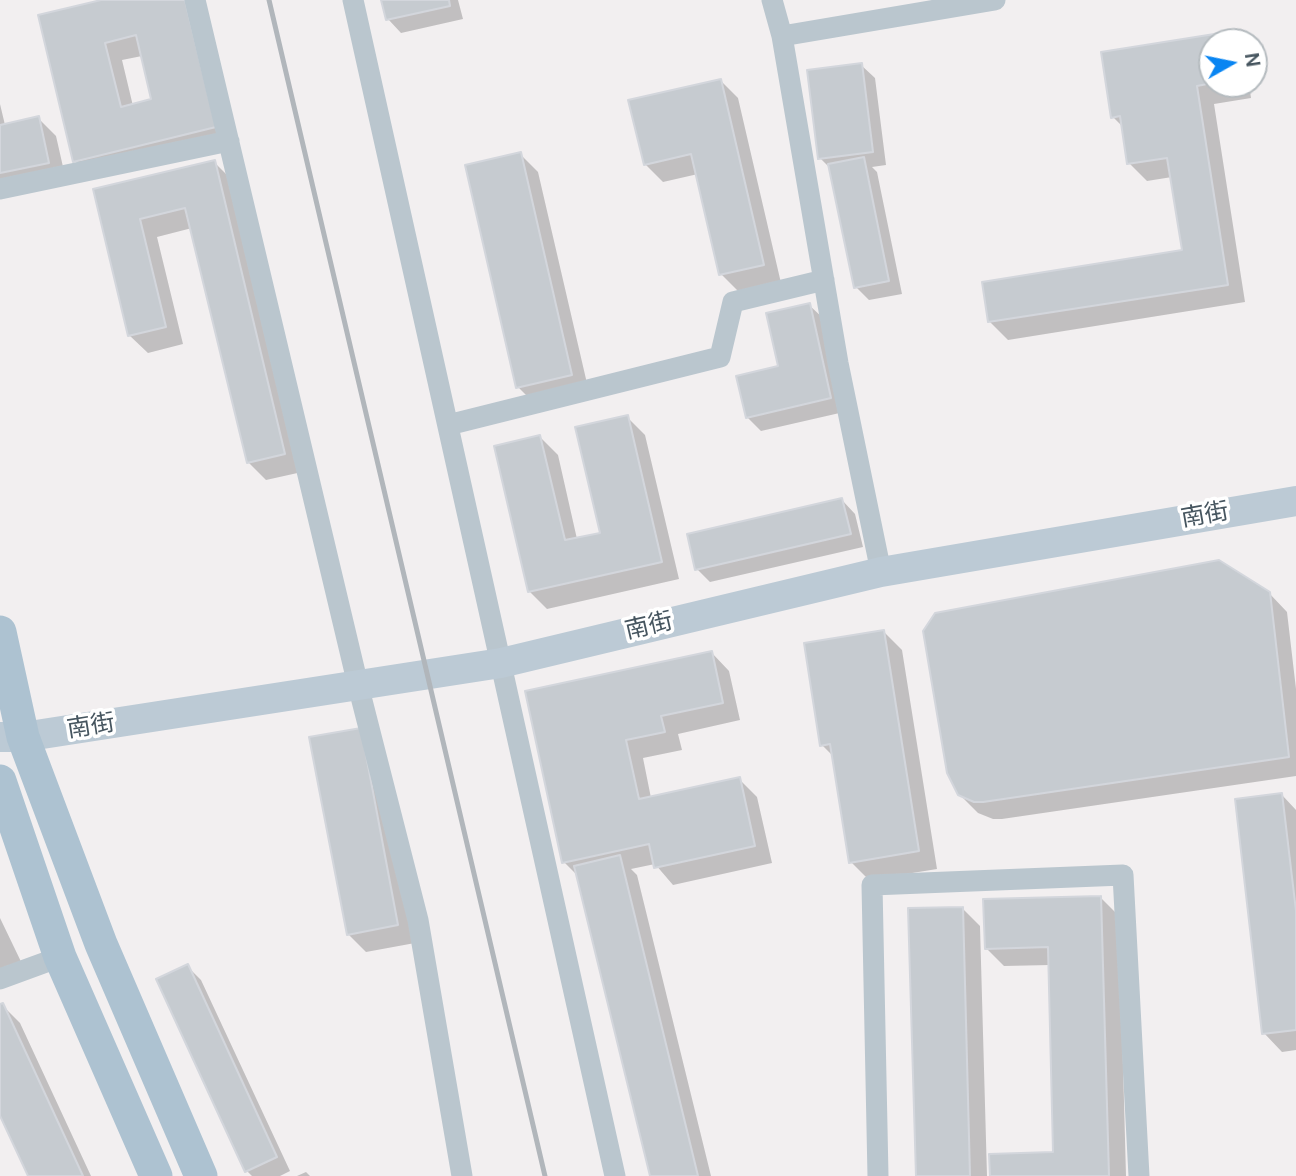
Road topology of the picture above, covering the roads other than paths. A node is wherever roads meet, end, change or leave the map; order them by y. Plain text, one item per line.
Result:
1 (195, 0) edge
2 (353, 0) edge
3 (772, 0) edge
4 (995, 0) edge
5 (782, 36) junction
6 (229, 141) junction
7 (0, 189) edge
8 (824, 280) junction
9 (447, 425) junction
10 (1296, 501) edge
11 (881, 572) junction
12 (0, 632) edge
13 (500, 663) junction
14 (358, 685) junction
15 (11, 737) edge
16 (0, 781) edge
17 (60, 957) junction
18 (0, 979) edge
19 (156, 1176) edge
20 (201, 1176) edge
21 (462, 1176) edge
22 (615, 1176) edge
23 (878, 1176) edge
24 (1139, 1176) edge

1 - 6 street
2 - 9 street
3 - 5 street
4 - 5 street
5 - 8 street
6 - 7 street
6 - 14 street
8 - 9 street
8 - 11 street
9 - 13 street
10 - 11 street, 南街
11 - 13 street, 南街
12 - 15 main road
13 - 14 street, 南街
13 - 22 street
14 - 15 street, 南街
14 - 21 street
15 - 20 main road
16 - 17 main road
17 - 18 street
17 - 19 main road
23 - 24 street

